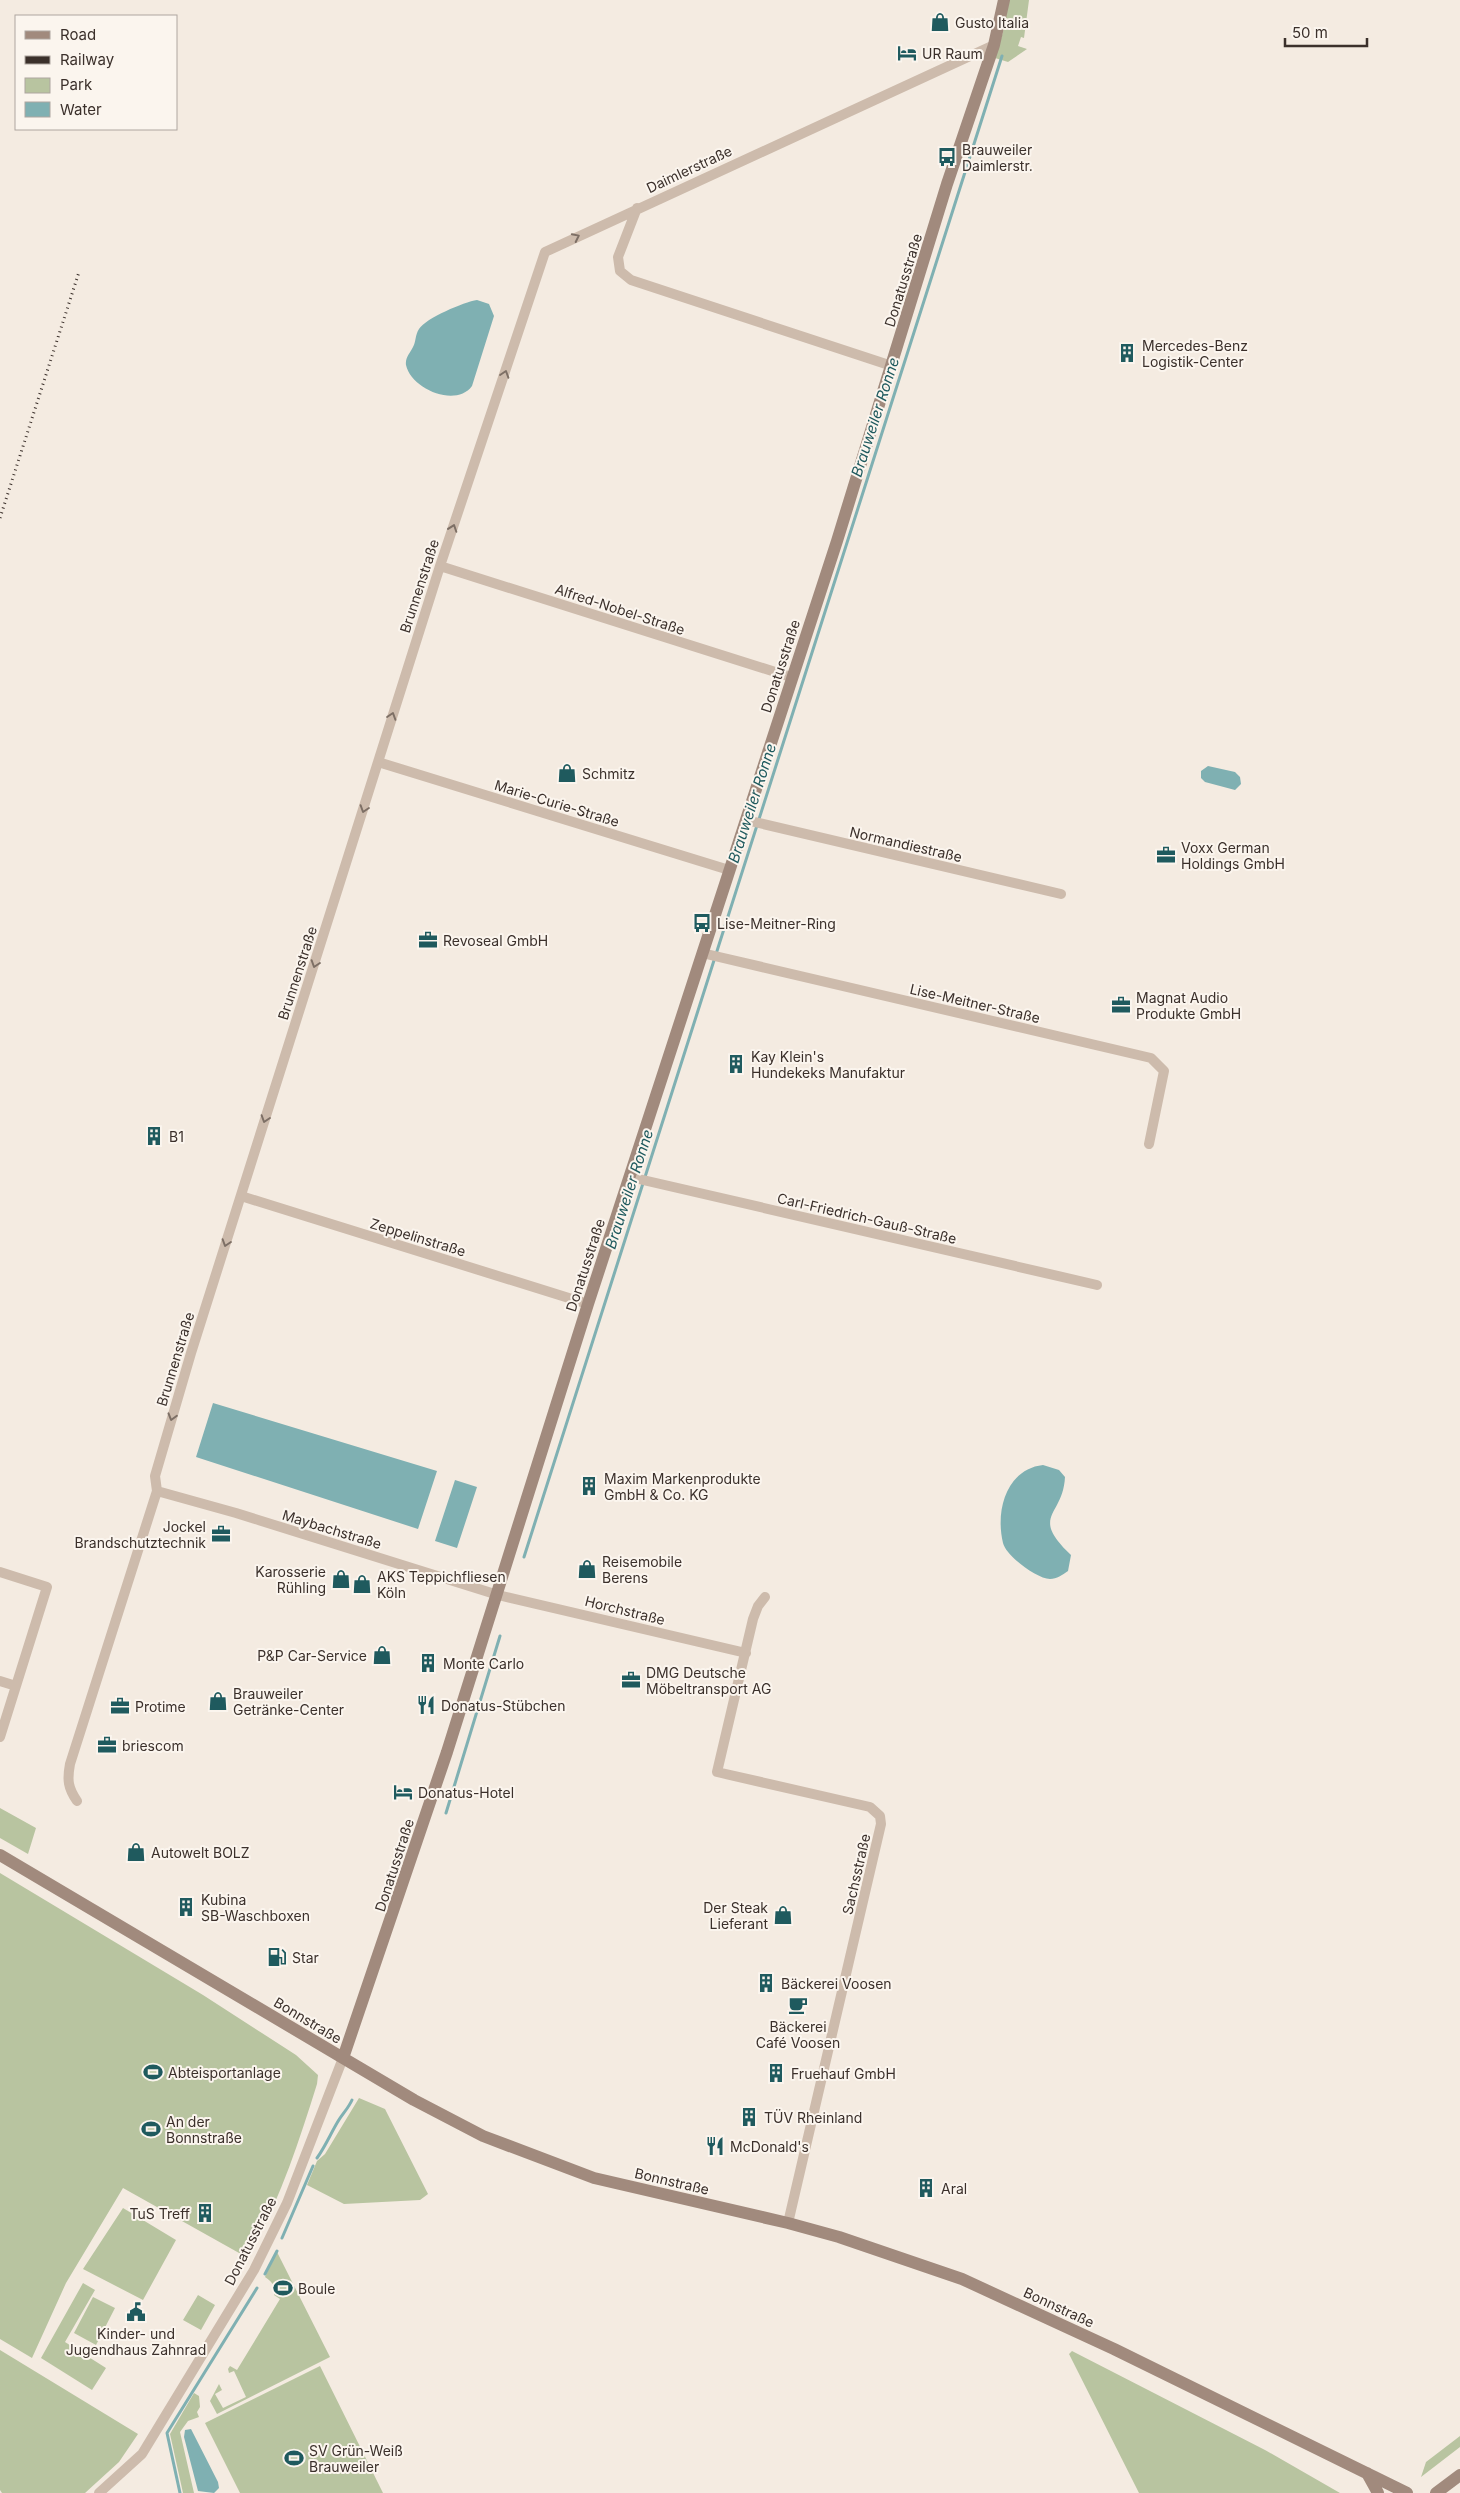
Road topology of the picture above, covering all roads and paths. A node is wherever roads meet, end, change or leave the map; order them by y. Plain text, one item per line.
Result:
1 (1004, 0) edge
2 (994, 45) junction
3 (637, 208) junction
4 (892, 366) junction
5 (440, 566) junction
6 (792, 677) junction
7 (378, 762) junction
8 (748, 821) junction
9 (729, 870) junction
10 (1061, 894) dead end
11 (704, 954) junction
12 (1149, 1144) dead end
13 (634, 1178) junction
14 (241, 1196) junction
15 (1097, 1285) dead end
16 (588, 1304) junction
17 (157, 1491) junction
18 (0, 1572) edge
19 (498, 1595) junction
20 (765, 1598) dead end
21 (746, 1653) junction
22 (0, 1681) edge
23 (16, 1686) junction
24 (0, 1737) edge
25 (76, 1801) dead end
26 (0, 1855) edge
27 (343, 2058) junction
28 (788, 2222) junction
29 (1367, 2473) junction
30 (1460, 2475) edge
31 (99, 2493) edge
32 (1378, 2493) edge
33 (1406, 2493) edge
34 (1436, 2493) edge

1 - 2 street, Donatusstraße
2 - 3 street, Daimlerstraße
2 - 4 street, Donatusstraße
3 - 4 street, Daimlerstraße
5 -> 3 street, Brunnenstraße
4 - 6 street, Donatusstraße
5 - 6 street, Alfred-Nobel-Straße
7 -> 5 street, Brunnenstraße
6 - 8 street, Donatusstraße
7 - 9 street, Marie-Curie-Straße
7 -> 14 street, Brunnenstraße
8 - 9 street, Donatusstraße
8 - 10 street, Normandiestraße
9 - 11 street, Donatusstraße
11 - 12 street, Lise-Meitner-Straße
11 - 13 street, Donatusstraße
13 - 15 street, Carl-Friedrich-Gauß-Straße
13 - 16 street, Donatusstraße
14 - 16 street, Zeppelinstraße
14 -> 17 street, Brunnenstraße
16 - 19 street, Donatusstraße
17 - 19 street, Maybachstraße
17 - 25 street, Brunnenstraße
18 - 23 street
19 - 21 street, Horchstraße
19 - 27 street, Donatusstraße
20 - 21 street, Sachsstraße
21 - 28 street, Sachsstraße
22 - 23 street
23 - 24 street
26 - 27 street, Bonnstraße
27 - 28 street, Bonnstraße
27 - 31 street, Donatusstraße
28 - 29 street, Bonnstraße
29 - 32 street
29 - 33 street, Bonnstraße
30 - 34 street

